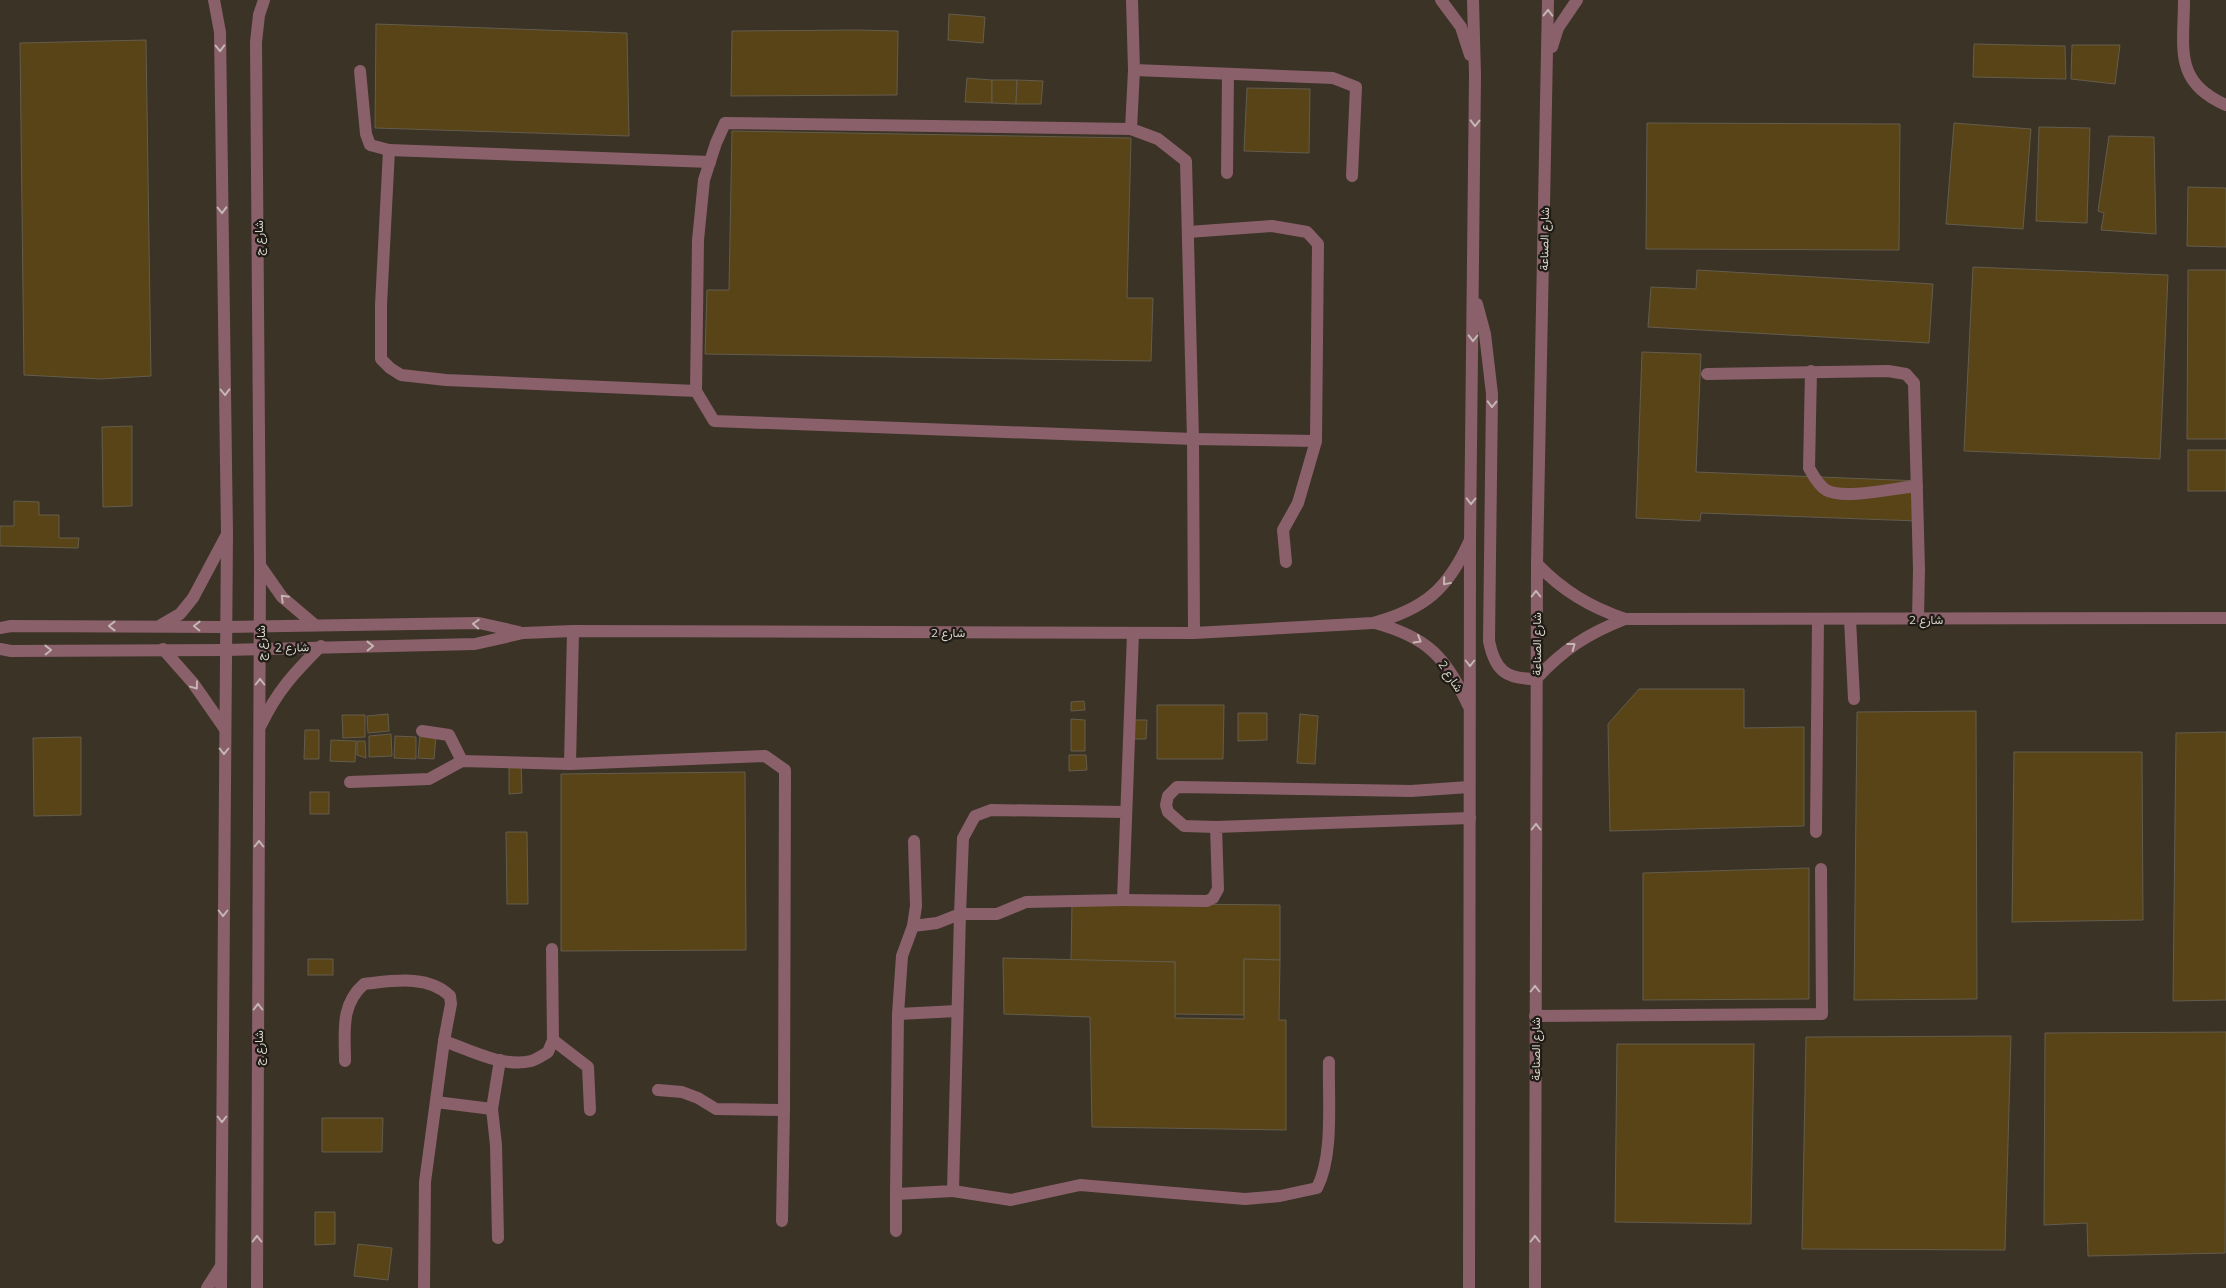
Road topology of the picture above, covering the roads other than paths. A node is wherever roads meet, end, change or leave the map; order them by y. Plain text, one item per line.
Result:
1 (214, 0) edge
2 (264, 0) edge
3 (1132, 0) edge
4 (1441, 0) edge
5 (1473, 0) edge
6 (1548, 0) edge
7 (1577, 0) edge
8 (2184, 0) edge
9 (1548, 62) junction
10 (1134, 70) junction
11 (360, 71) dead end
12 (1228, 74) junction
13 (1475, 75) junction
14 (2226, 105) edge
15 (1131, 128) junction
16 (389, 150) junction
17 (710, 162) junction
18 (1227, 173) dead end
19 (1352, 176) dead end
20 (1188, 232) junction
21 (1473, 287) junction
22 (1811, 371) junction
23 (1707, 374) dead end
24 (696, 391) junction
25 (1193, 439) junction
26 (1316, 441) junction
27 (1917, 486) junction
28 (227, 534) junction
29 (1470, 540) junction
30 (1286, 562) dead end
31 (1537, 564) junction
32 (260, 566) junction
33 (2226, 618) edge
34 (1625, 619) junction
35 (1818, 619) junction
36 (1850, 619) junction
37 (1918, 619) junction
38 (1373, 622) junction
39 (315, 624) junction
40 (161, 625) junction
41 (260, 625) junction
42 (225, 627) junction
43 (0, 628) edge
44 (574, 631) junction
45 (524, 632) junction
46 (1194, 632) junction
47 (1133, 633) junction
48 (322, 646) junction
49 (260, 648) junction
50 (0, 649) edge
51 (164, 649) junction
52 (225, 650) junction
53 (1536, 679) junction
54 (1854, 699) dead end
55 (1470, 709) junction
56 (259, 729) junction
57 (225, 730) junction
58 (422, 730) dead end
59 (462, 761) junction
60 (570, 764) junction
61 (350, 782) dead end
62 (1469, 787) junction
63 (1126, 812) junction
64 (1470, 818) junction
65 (1216, 827) junction
66 (1816, 832) dead end
67 (914, 841) dead end
68 (1822, 869) dead end
69 (1123, 900) junction
70 (960, 914) junction
71 (913, 926) junction
72 (552, 949) dead end
73 (957, 1011) junction
74 (898, 1014) junction
75 (1535, 1016) junction
76 (553, 1040) junction
77 (444, 1041) junction
78 (500, 1060) junction
79 (345, 1061) dead end
80 (1329, 1062) dead end
81 (658, 1090) dead end
82 (436, 1102) junction
83 (492, 1109) junction
84 (590, 1110) dead end
85 (784, 1110) junction
86 (953, 1191) junction
87 (896, 1194) junction
88 (782, 1220) dead end
89 (896, 1231) dead end
90 (498, 1238) dead end
91 (221, 1266) junction
92 (257, 1274) junction
93 (207, 1288) edge
94 (221, 1288) edge
95 (257, 1288) edge
96 (263, 1288) edge
97 (424, 1288) edge
98 (1469, 1288) edge
99 (1535, 1288) edge

1 -> 28 street
2 - 32 street, شارع ج
3 - 10 street
4 - 13 street
5 - 13 street
9 -> 6 street, شارع الصناعة
7 - 9 street
8 - 14 street
9 - 31 street, شارع الصناعة
10 - 12 street
10 - 15 street
11 - 16 street
12 - 18 street
12 - 19 street
13 -> 21 street
15 - 17 street
15 - 20 street
16 - 17 street
16 - 24 street
17 - 24 street
20 - 25 street
20 - 26 street
21 -> 29 street
21 -> 53 street
22 - 23 street
22 - 27 street
22 - 27 street
24 - 25 street
25 - 26 street
25 - 46 street
26 - 30 street
27 - 37 street
28 - 40 street
28 - 42 street
29 -> 38 street, شارع 2
29 -> 55 street
31 - 34 street, شارع 2
53 -> 31 street, شارع الصناعة
39 -> 32 street
32 - 41 street, شارع ج
33 - 37 street, شارع 2
34 - 35 street, شارع 2
53 -> 34 street, شارع 2
35 - 36 street, شارع 2
35 - 66 street
36 - 37 street, شارع 2
36 - 54 street
38 - 46 street, شارع 2
38 -> 55 street, شارع 2
39 - 41 street, شارع 2
45 -> 39 street, شارع 2
42 -> 40 street, شارع 2
40 -> 43 street, شارع 2
41 - 42 street, شارع 2
41 - 49 street, شارع ج
42 - 52 street
44 - 45 street, شارع 2
44 - 47 street, شارع 2
44 - 60 street
48 -> 45 street, شارع 2
46 - 47 street, شارع 2
47 - 63 street
48 - 49 street, شارع 2
48 - 56 street
49 - 52 street, شارع 2
56 -> 49 street, شارع ج
50 -> 51 street, شارع 2
51 - 52 street, شارع 2
51 -> 57 street
52 - 57 street
75 -> 53 street, شارع الصناعة
55 - 62 street
92 -> 56 street, شارع ج
57 -> 91 street
58 - 59 street
59 - 60 street
59 - 61 street
60 - 85 street
62 - 64 street
62 - 65 street
63 - 69 street
63 - 70 street
64 - 65 street
64 - 98 street
65 - 69 street
67 - 71 street
68 - 75 street
69 - 70 street
70 - 71 street
70 - 73 street
71 - 74 street
72 - 76 street
73 - 74 street
73 - 86 street
74 - 87 street
99 -> 75 street, شارع الصناعة
76 - 78 street
76 - 84 street
77 - 78 street
77 - 79 street
77 - 82 street
78 - 83 street
80 - 86 street
81 - 85 street
82 - 83 street
82 - 97 street
83 - 90 street
85 - 88 street
86 - 87 street
87 - 89 street
91 - 93 street
91 - 94 street
92 - 95 street, شارع ج
92 - 96 street

